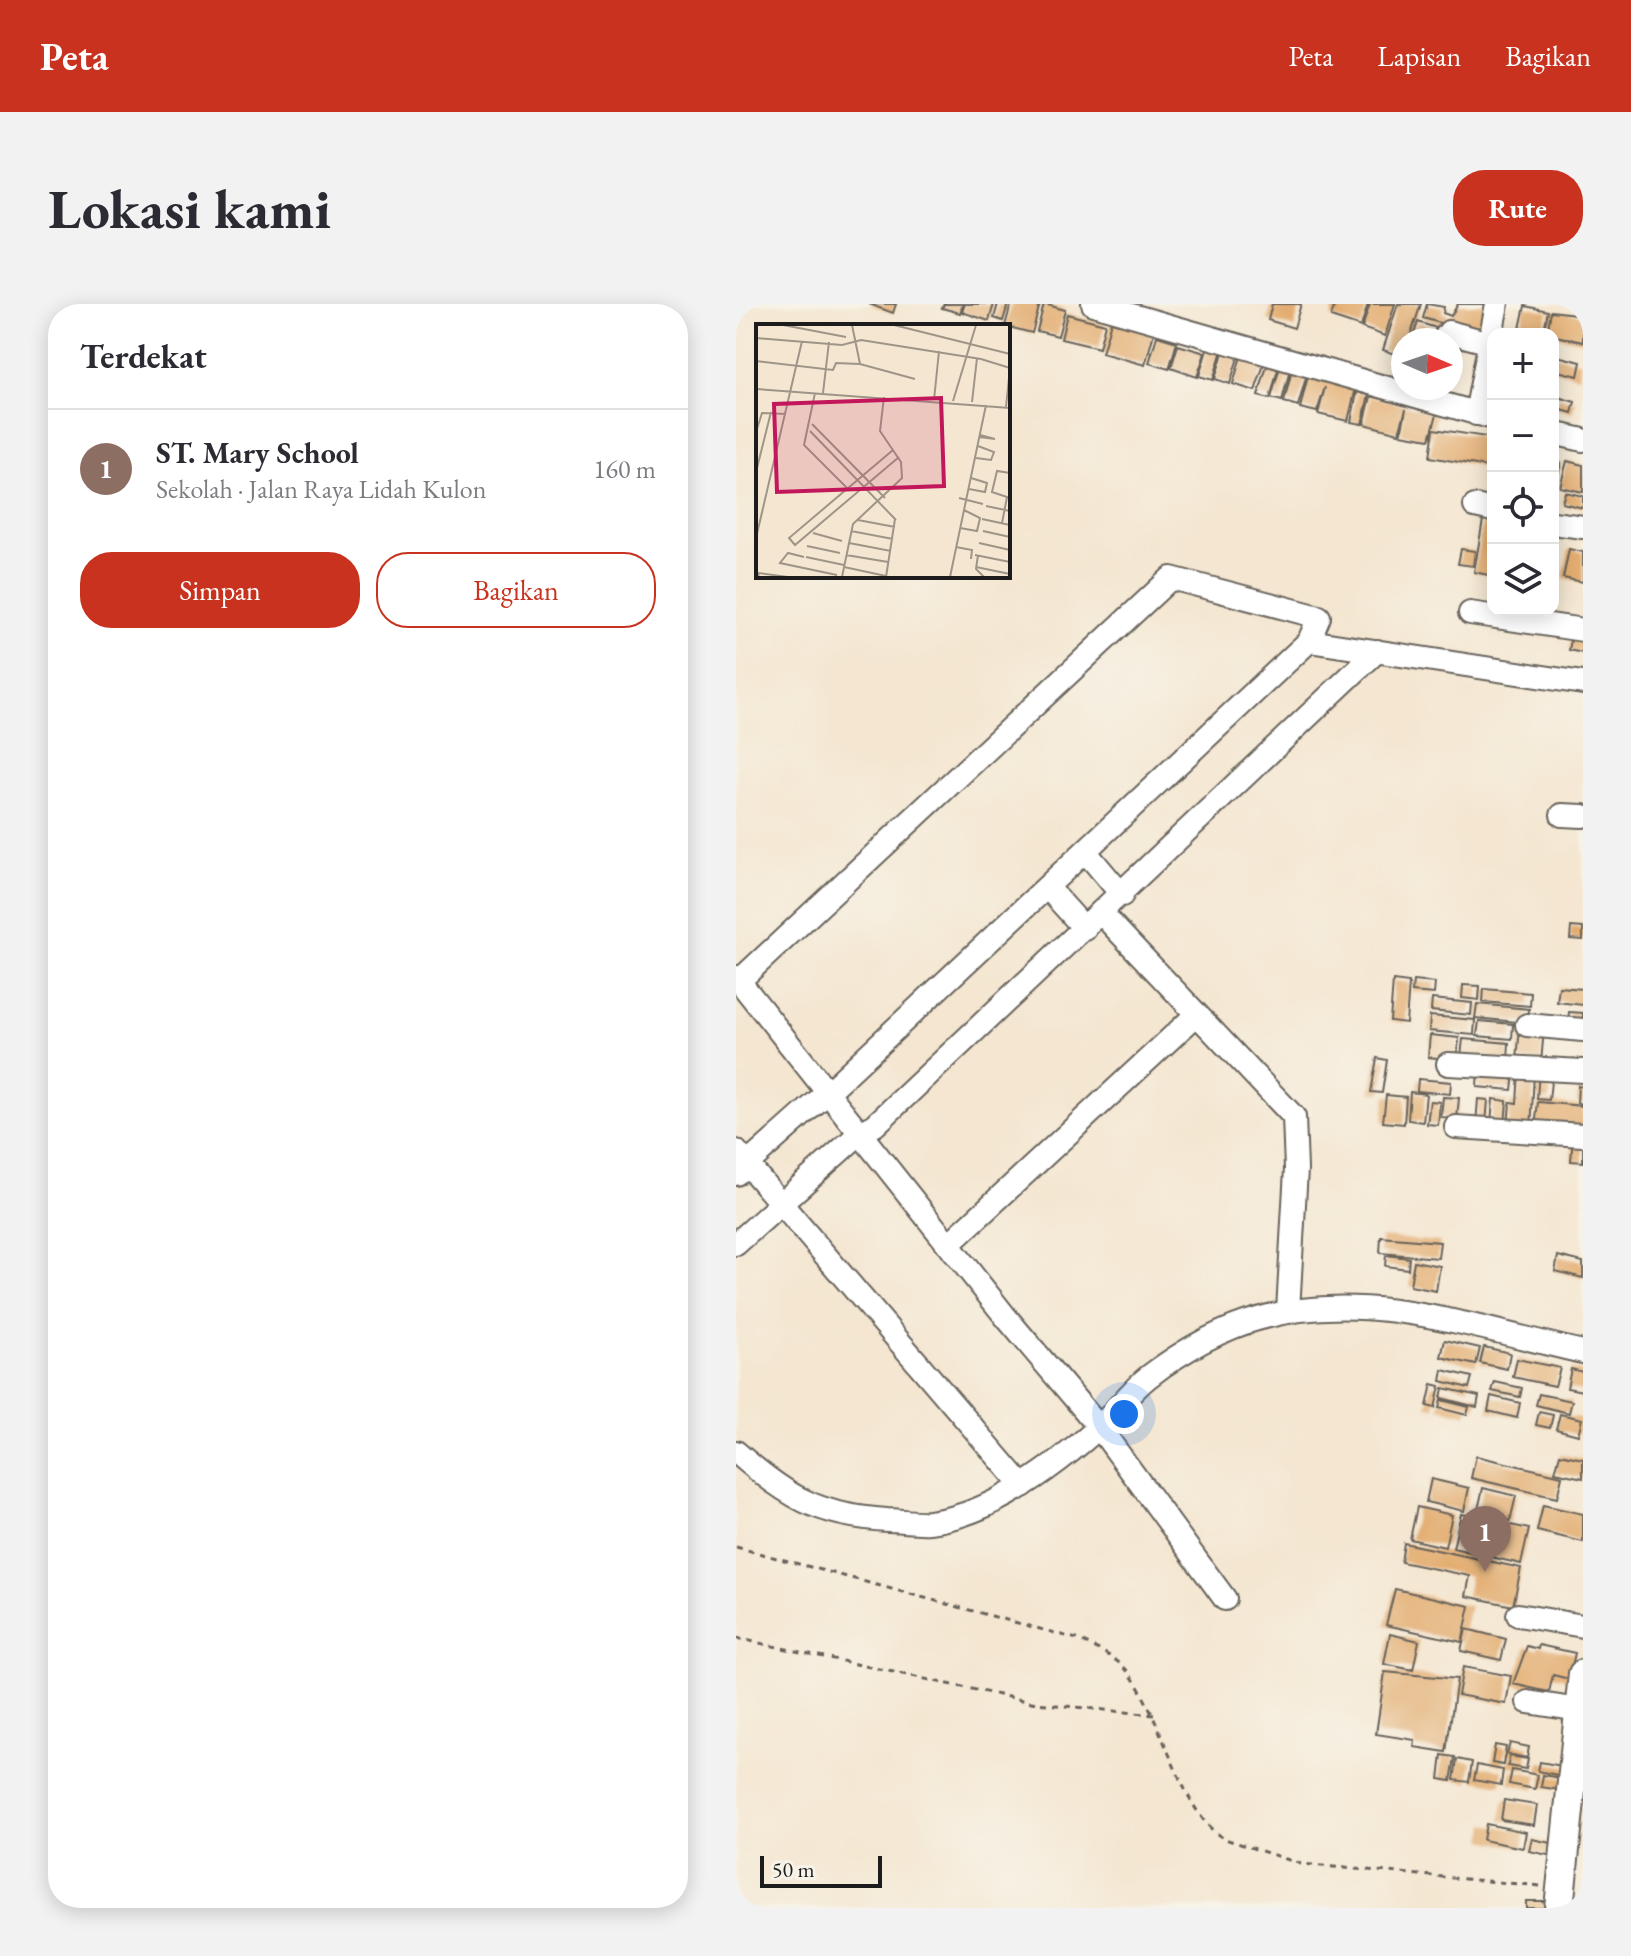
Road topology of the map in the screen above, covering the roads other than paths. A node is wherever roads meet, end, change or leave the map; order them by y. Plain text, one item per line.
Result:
1 (1093, 304) edge
2 (1497, 304) edge
3 (1493, 328) edge
4 (1463, 336) edge
5 (1487, 342) edge
6 (1391, 384) edge
7 (1487, 387) edge
8 (1442, 400) edge
9 (1485, 416) edge
10 (1559, 434) edge
11 (1583, 440) edge
12 (1559, 524) edge
13 (1583, 527) edge
14 (1470, 613) dead end
15 (1583, 630) edge
16 (1309, 641) junction
17 (1377, 651) junction
18 (1583, 683) edge
19 (1085, 851) junction
20 (1047, 887) junction
21 (1122, 895) junction
22 (1102, 914) junction
23 (1085, 929) junction
24 (737, 979) edge
25 (1196, 1015) junction
26 (1527, 1025) dead end
27 (1583, 1030) edge
28 (1448, 1064) dead end
29 (1583, 1071) edge
30 (828, 1092) junction
31 (1456, 1127) dead end
32 (860, 1133) junction
33 (1583, 1135) edge
34 (739, 1163) edge
35 (779, 1202) junction
36 (736, 1244) edge
37 (949, 1244) junction
38 (1288, 1311) junction
39 (1583, 1352) edge
40 (1099, 1427) junction
41 (736, 1452) edge
42 (1023, 1486) junction
43 (1225, 1599) dead end
44 (1518, 1615) dead end
45 (1583, 1626) edge
46 (1583, 1674) edge
47 (1528, 1702) dead end
48 (1579, 1710) junction
49 (1574, 1844) edge
50 (1551, 1897) edge

1 - 6 street
2 - 3 street
4 - 5 street
7 - 9 street
8 - 9 street
10 - 11 street
12 - 13 street
14 - 15 street
16 - 17 street
16 - 19 street
16 - 24 street
17 - 18 street
17 - 21 street
19 - 20 street
19 - 21 street
20 - 23 street
20 - 30 street
21 - 22 street
22 - 23 street
22 - 25 street
23 - 32 street
24 - 30 street
25 - 37 street
25 - 38 street
26 - 27 street
28 - 29 street
30 - 32 street
30 - 34 street
31 - 33 street
32 - 35 street
32 - 37 street
34 - 35 street
35 - 36 street
35 - 42 street
37 - 40 street
38 - 39 street
38 - 40 street
40 - 42 street
40 - 43 street
41 - 42 street
44 - 45 street
46 - 48 main road
47 - 48 street
48 - 49 main road
49 - 50 main road

